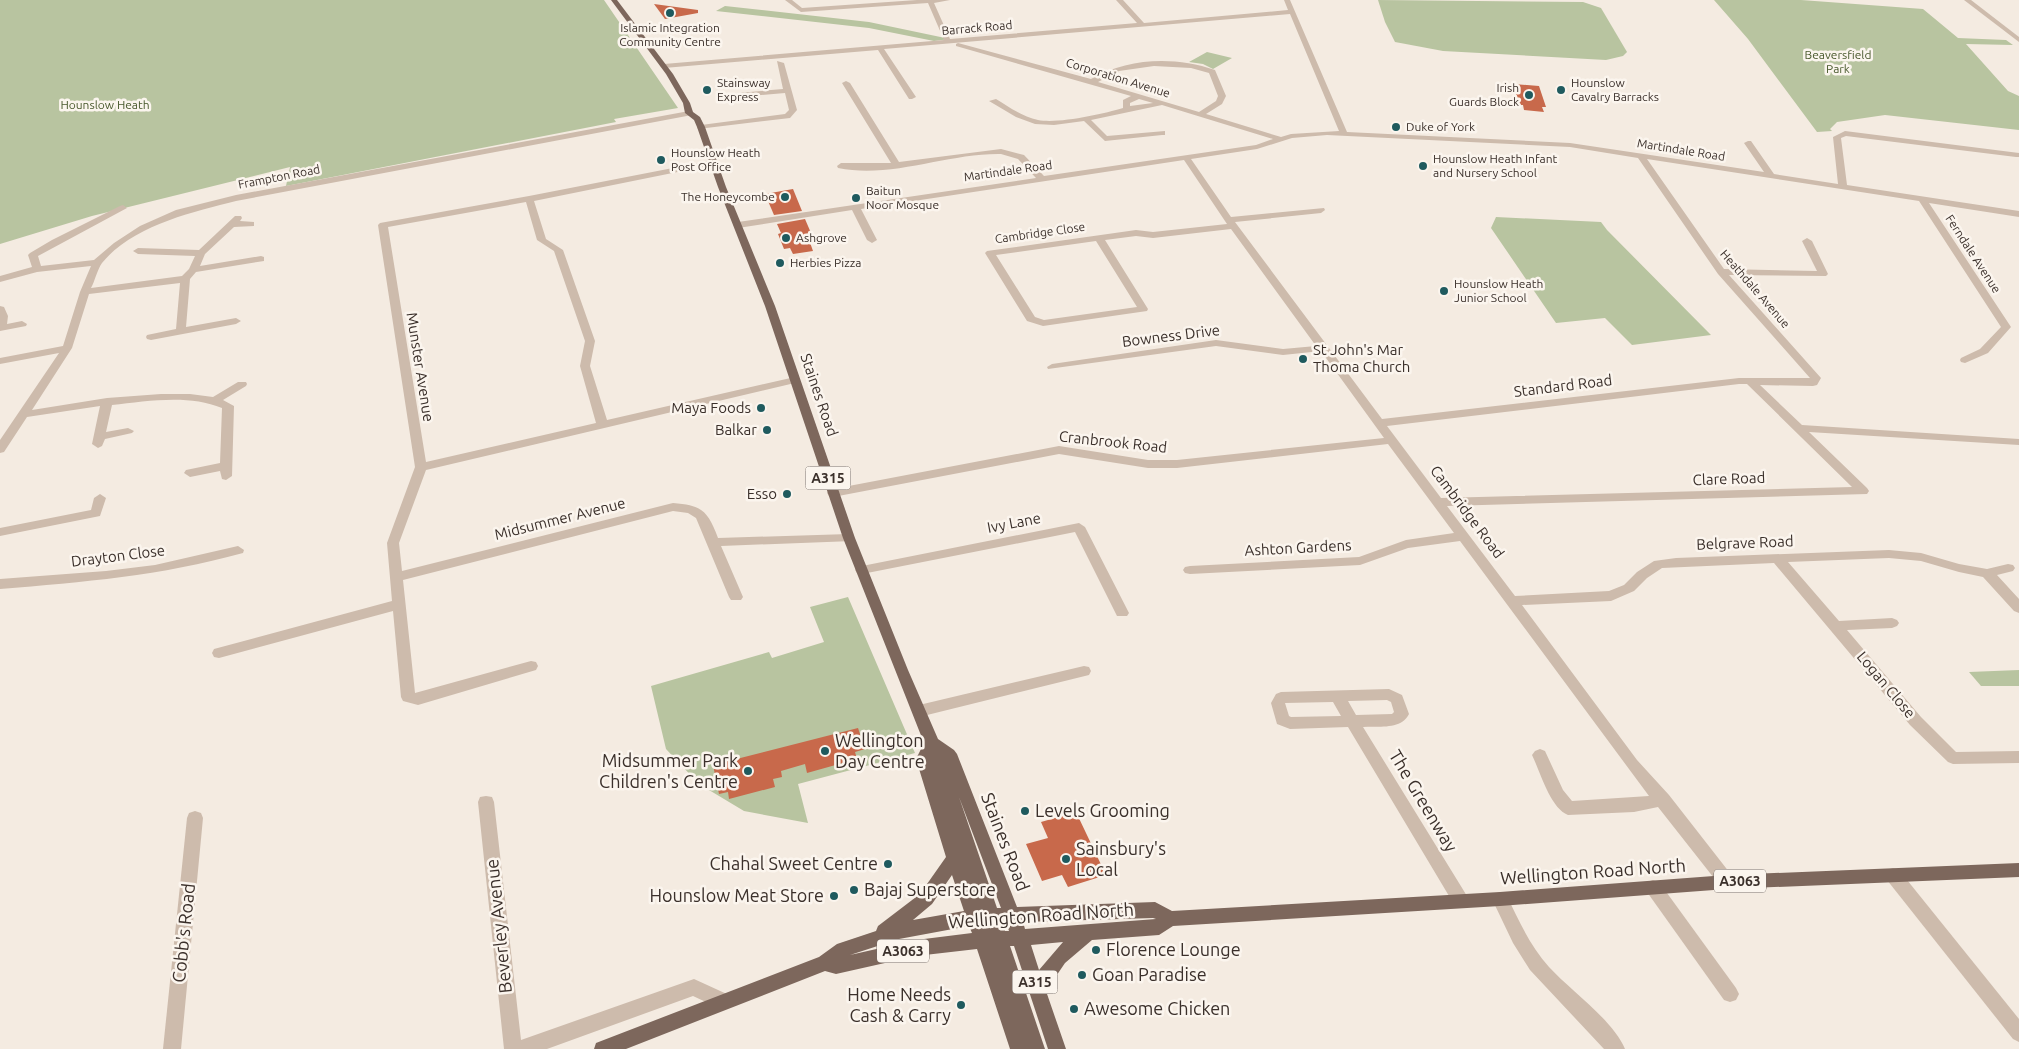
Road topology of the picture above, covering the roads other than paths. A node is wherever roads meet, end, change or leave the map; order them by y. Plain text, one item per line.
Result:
1 (614, 0) edge
2 (788, 0) edge
3 (947, 0) edge
4 (1119, 0) edge
5 (1287, 0) edge
6 (1967, 0) edge
7 (930, 2) junction
8 (1293, 12) junction
9 (1142, 25) junction
10 (2019, 40) edge
11 (948, 42) junction
12 (880, 48) junction
13 (780, 63) dead end
14 (664, 66) junction
15 (1092, 82) junction
16 (846, 83) dead end
17 (786, 91) junction
18 (738, 95) dead end
19 (1138, 96) junction
20 (912, 97) dead end
21 (993, 101) dead end
22 (1162, 103) junction
23 (1127, 109) junction
24 (689, 113) junction
25 (1199, 115) junction
26 (1085, 118) junction
27 (701, 127) junction
28 (1162, 133) dead end
29 (1340, 134) junction
30 (1280, 139) junction
31 (1748, 143) dead end
32 (2016, 155) dead end
33 (1186, 156) junction
34 (1641, 156) junction
35 (714, 162) junction
36 (897, 165) junction
37 (841, 166) dead end
38 (1771, 176) junction
39 (1042, 179) junction
40 (1843, 187) junction
41 (529, 199) junction
42 (1922, 200) junction
43 (855, 207) junction
44 (122, 208) dead end
45 (1321, 210) dead end
46 (2019, 214) edge
47 (1231, 223) junction
48 (251, 224) dead end
49 (738, 224) junction
50 (1099, 238) junction
51 (872, 240) dead end
52 (1807, 241) dead end
53 (138, 251) dead end
54 (201, 253) junction
55 (260, 259) dead end
56 (97, 263) junction
57 (36, 269) junction
58 (193, 270) junction
59 (1721, 272) junction
60 (0, 279) edge
61 (185, 279) junction
62 (85, 292) junction
63 (0, 309) edge
64 (236, 321) dead end
65 (22, 324) dead end
66 (181, 331) junction
67 (152, 337) dead end
68 (67, 348) junction
69 (1324, 348) junction
70 (1965, 360) dead end
71 (0, 361) edge
72 (1052, 367) dead end
73 (794, 380) junction
74 (1750, 381) junction
75 (242, 384) dead end
76 (217, 399) junction
77 (107, 401) junction
78 (25, 414) junction
79 (1380, 423) junction
80 (604, 426) junction
81 (1798, 428) junction
82 (128, 431) dead end
83 (1393, 440) junction
84 (2019, 442) edge
85 (0, 449) edge
86 (420, 467) junction
87 (190, 473) dead end
88 (833, 493) junction
89 (100, 498) dead end
90 (1439, 502) junction
91 (0, 532) edge
92 (1464, 536) junction
93 (849, 538) junction
94 (713, 542) junction
95 (238, 550) dead end
96 (1778, 559) junction
97 (2008, 568) dead end
98 (862, 570) junction
99 (1190, 570) dead end
100 (1987, 573) junction
101 (396, 577) junction
102 (0, 584) edge
103 (736, 597) dead end
104 (1512, 601) junction
105 (400, 604) junction
106 (2019, 608) edge
107 (1122, 613) dead end
108 (1892, 622) dead end
109 (1836, 626) junction
110 (219, 653) dead end
111 (531, 666) dead end
112 (1084, 671) dead end
113 (1337, 696) junction
114 (919, 711) junction
115 (1352, 721) junction
116 (937, 746) junction
117 (1540, 755) dead end
118 (2019, 757) edge
119 (1663, 800) junction
120 (486, 802) dead end
121 (195, 818) dead end
122 (955, 858) junction
123 (2019, 870) edge
124 (1893, 875) junction
125 (1727, 882) junction
126 (1653, 887) junction
127 (1500, 899) junction
128 (1461, 901) junction
129 (1012, 915) junction
130 (984, 918) junction
131 (1170, 918) junction
132 (1088, 933) junction
133 (874, 938) junction
134 (1020, 938) junction
135 (991, 940) junction
136 (825, 963) junction
137 (1038, 989) junction
138 (1730, 994) dead end
139 (723, 1001) junction
140 (2019, 1033) edge
141 (172, 1049) edge
142 (512, 1049) edge
143 (522, 1049) edge
144 (603, 1049) edge
145 (1019, 1049) edge
146 (1036, 1049) edge
147 (1057, 1049) edge
148 (1616, 1049) edge

1 - 14 main road, A315
2 - 7 street
3 - 7 street
4 - 9 street
5 - 8 street
6 - 10 street
7 - 11 street
8 - 9 street, Barrack Road
8 - 29 street
9 - 11 street, Barrack Road
11 - 12 street, Barrack Road
11 - 15 street, Corporation Avenue
12 - 14 street, Barrack Road
12 - 20 street
13 - 17 street
14 - 24 main road, Staines Road / A315
15 - 19 street, Corporation Avenue
15 - 25 street
16 - 36 street
17 - 18 street
17 - 27 street
19 - 22 street, Corporation Avenue
19 - 23 street
21 - 26 street
22 - 23 street
22 - 25 street, Corporation Avenue
23 - 26 street
24 - 27 main road, Staines Road / A315
24 - 56 street, Frampton Road
25 - 30 street, Corporation Avenue
26 - 28 street
27 - 35 main road, Staines Road / A315
29 - 30 street, Martindale Road
29 - 34 street, Martindale Road
30 - 33 street, Martindale Road
31 - 38 street
32 - 40 street
33 - 39 street, Martindale Road
33 - 47 street, Cambridge Road
34 - 38 street, Martindale Road
34 - 59 street, Heathdale Avenue
35 - 41 street, Munster Avenue
35 - 49 main road, Staines Road / A315
36 - 37 street
36 - 39 street
38 - 40 street, Martindale Road
39 - 43 street, Martindale Road
40 - 42 street, Martindale Road
41 - 80 street
41 - 86 street, Munster Avenue
42 - 46 street, Martindale Road
42 - 70 street, Ferndale Avenue
43 - 49 street, Martindale Road
43 - 51 street
44 - 57 street
45 - 47 street, Cambridge Close
47 - 50 street, Cambridge Close
47 - 69 street, Cambridge Road
48 - 54 street
49 - 73 main road, Staines Road / A315
50 - 50 street, Cambridge Close
52 - 59 street
53 - 54 street
54 - 58 street
55 - 58 street
56 - 57 street
56 - 62 street, Frampton Road
57 - 60 street
58 - 61 street
59 - 74 street, Heathdale Avenue
61 - 62 street
61 - 66 street
62 - 68 street, Frampton Road
63 - 65 street
64 - 66 street
66 - 67 street
68 - 71 street
68 - 78 street, Frampton Road
69 - 72 street, Bowness Drive
69 - 79 street, Cambridge Road
73 - 80 street
73 - 88 main road, Staines Road / A315
74 - 79 street, Standard Road
74 - 81 street, Clare Road
75 - 76 street
76 - 77 street
76 - 87 street
77 - 78 street
77 - 82 street
78 - 85 street, Frampton Road
79 - 83 street, Cambridge Road
80 - 86 street
81 - 84 street
81 - 90 street, Clare Road
83 - 88 street, Cranbrook Road
83 - 90 street, Cambridge Road
86 - 101 street
88 - 93 main road, Staines Road / A315
89 - 91 street
90 - 92 street, Cambridge Road
92 - 99 street, Ashton Gardens
92 - 104 street, Cambridge Road
93 - 94 street
93 - 98 main road, Staines Road / A315
94 - 101 street, Midsummer Avenue
94 - 103 street, Midsummer Avenue
95 - 102 street, Drayton Close
96 - 100 street, Belgrave Road
96 - 104 street, Belgrave Road
96 - 109 street, Logan Close
97 - 100 street, Belgrave Road
98 - 107 street, Ivy Lane
98 - 114 main road, Staines Road / A315
100 - 106 street
101 - 105 street
104 - 119 street, Cambridge Road
105 - 110 street
105 - 111 street
108 - 109 street
109 - 118 street, Logan Close
112 - 114 street
113 - 115 street, The Greenway
113 - 115 street
113 - 115 street
114 - 116 main road, Staines Road / A315
115 - 128 street, The Greenway
116 - 122 main road, A315
116 - 129 main road, Staines Road / A315
116 - 130 main road
117 - 119 street
119 - 125 street, Cambridge Road
120 - 142 street, Beverley Avenue
121 - 141 street, Cobb's Road
122 - 130 main road, A315
122 - 133 main road
123 - 124 main road, Wellington Road North / A3063
124 - 125 main road, Wellington Road North / A3063
124 - 140 street
125 - 126 main road, Wellington Road North / A3063
126 - 127 main road, Wellington Road North / A3063
126 - 138 street
127 - 128 main road, Wellington Road North / A3063
127 - 148 street
128 - 131 main road, Wellington Road North / A3063
129 - 130 main road, A3063
129 - 131 main road, Wellington Road North / A3063
129 - 134 main road, Staines Road / A315
130 - 133 main road, A3063
130 - 135 main road, A315
131 - 132 main road, Wellington Road North / A3063
132 - 134 main road, Wellington Road North / A3063
132 - 137 main road
133 - 136 main road, A3063
134 - 135 main road, Wellington Road North / A3063
134 - 137 main road, Staines Road / A315
135 - 136 main road, Wellington Road North / A3063
135 - 145 main road, A315
135 - 146 main road
136 - 139 main road, A3063
137 - 147 main road, Staines Road / A315
139 - 143 street
139 - 144 main road, A3063

